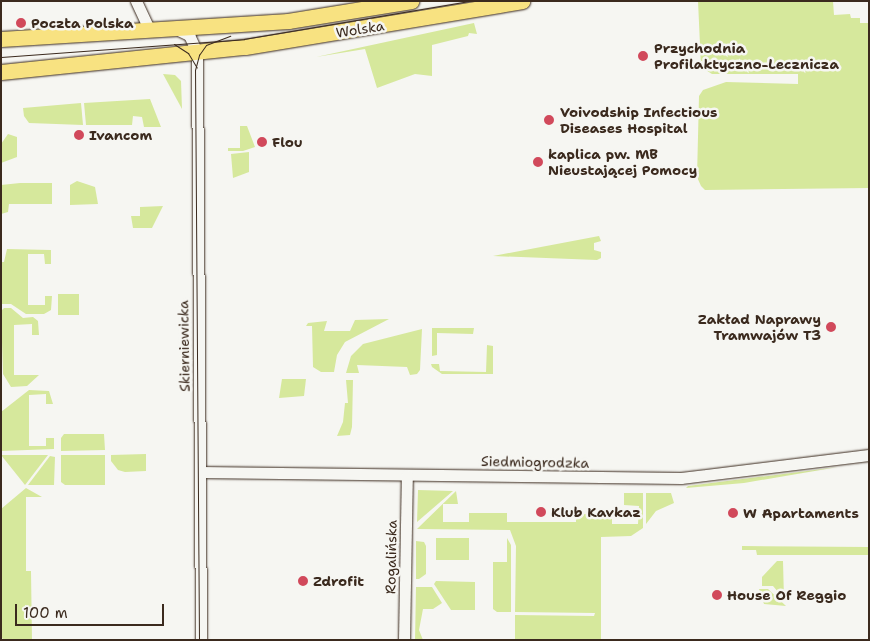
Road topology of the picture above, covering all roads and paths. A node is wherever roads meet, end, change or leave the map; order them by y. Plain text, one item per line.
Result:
1 (136, 1) edge
2 (411, 1) edge
3 (522, 1) edge
4 (172, 27) junction
5 (148, 29) junction
6 (1, 39) edge
7 (196, 52) junction
8 (1, 72) edge
9 (869, 455) edge
10 (200, 472) junction
11 (407, 475) junction
12 (202, 640) edge
13 (404, 640) edge

1 - 5 street
2 - 4 main road, Wolska
3 - 7 main road, Wolska
4 - 5 main road, Wolska
4 - 7 street
5 - 6 main road, Wolska
7 - 8 main road, Wolska
7 - 10 street, Skierniewicka
9 - 11 street, Siedmiogrodzka
10 - 11 street, Siedmiogrodzka
10 - 12 street, Skierniewicka
11 - 13 street, Rogalińska

